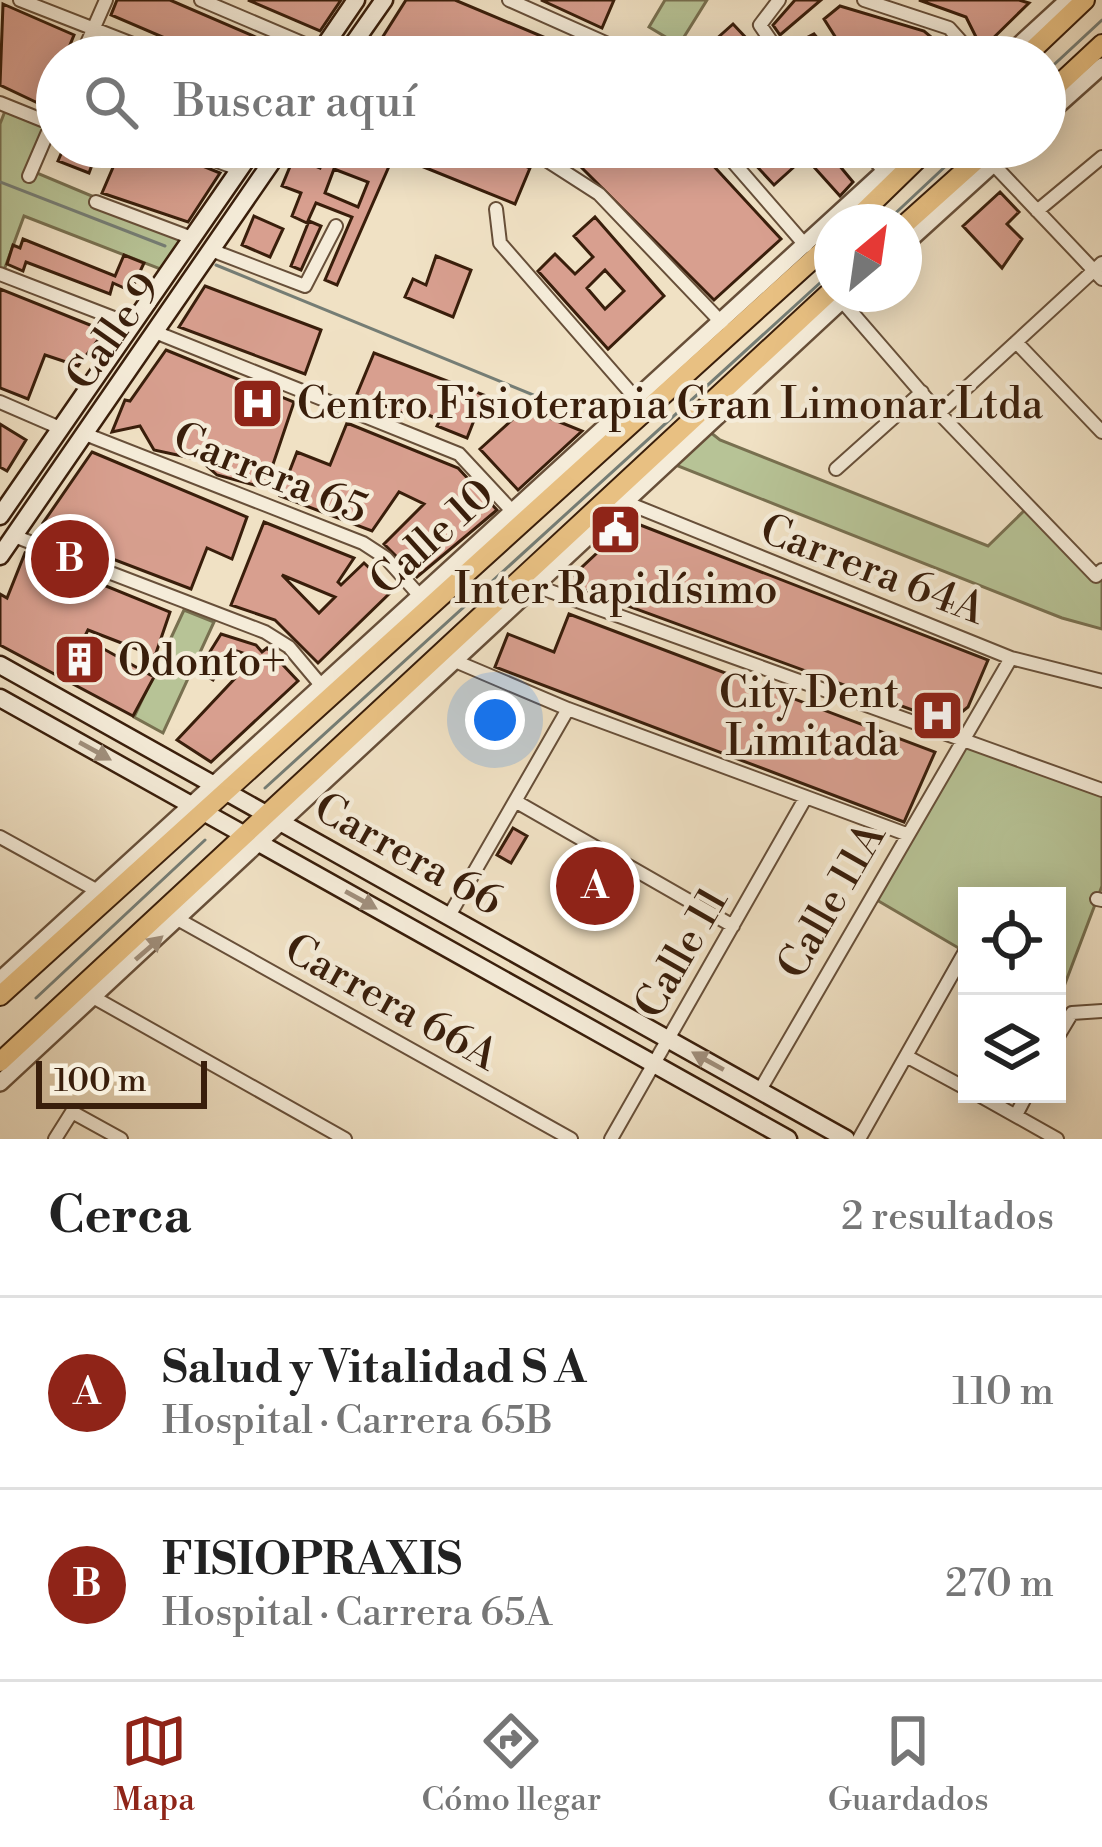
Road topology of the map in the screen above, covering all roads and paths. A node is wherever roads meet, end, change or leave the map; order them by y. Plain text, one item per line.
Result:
1 (20, 0) edge
2 (106, 0) edge
3 (201, 0) edge
4 (356, 0) edge
5 (384, 0) edge
6 (509, 0) edge
7 (779, 0) edge
8 (864, 0) edge
9 (1068, 0) edge
10 (1085, 0) edge
11 (94, 27) junction
12 (90, 36) edge
13 (116, 36) edge
14 (280, 36) edge
15 (331, 36) edge
16 (359, 36) edge
17 (590, 36) edge
18 (767, 36) edge
19 (956, 36) edge
20 (1029, 36) edge
21 (1047, 36) edge
22 (1102, 44) edge
23 (1102, 66) edge
24 (1066, 77) edge
25 (1066, 98) edge
26 (0, 103) edge
27 (36, 112) edge
28 (1102, 157) edge
29 (36, 159) edge
30 (234, 168) edge
31 (266, 168) edge
32 (559, 168) edge
33 (739, 168) edge
34 (881, 168) edge
35 (889, 168) edge
36 (909, 168) edge
37 (978, 168) edge
38 (982, 168) edge
39 (1009, 168) edge
40 (239, 170) joint
41 (885, 172) junction
42 (29, 176) dead end
43 (254, 189) junction
44 (96, 202) dead end
45 (872, 204) edge
46 (214, 207) junction
47 (496, 209) dead end
48 (922, 211) edge
49 (1037, 211) junction
50 (336, 226) dead end
51 (922, 227) edge
52 (192, 238) junction
53 (806, 246) junction
54 (211, 250) junction
55 (814, 256) edge
56 (1099, 271) edge
57 (0, 274) edge
58 (766, 293) junction
59 (823, 312) edge
60 (855, 312) edge
61 (722, 323) junction
62 (132, 325) junction
63 (155, 332) junction
64 (1016, 342) junction
65 (922, 392) junction
66 (637, 400) junction
67 (0, 402) edge
68 (939, 412) junction
69 (622, 423) junction
70 (60, 428) junction
71 (1102, 432) edge
72 (85, 434) junction
73 (836, 469) dead end
74 (625, 495) junction
75 (513, 512) junction
76 (0, 516) edge
77 (14, 536) junction
78 (0, 556) edge
79 (1099, 573) edge
80 (533, 585) junction
81 (418, 595) junction
82 (402, 620) junction
83 (1011, 658) junction
84 (455, 661) junction
85 (0, 664) edge
86 (424, 678) junction
87 (1102, 681) edge
88 (320, 684) junction
89 (0, 698) edge
90 (568, 709) junction
91 (960, 744) junction
92 (220, 788) junction
93 (1102, 790) edge
94 (806, 797) junction
95 (515, 801) junction
96 (198, 808) junction
97 (273, 817) junction
98 (906, 834) junction
99 (0, 837) edge
100 (252, 839) junction
101 (96, 890) junction
102 (449, 916) junction
103 (181, 921) junction
104 (733, 926) junction
105 (958, 964) edge
106 (0, 980) edge
107 (0, 996) edge
108 (93, 997) junction
109 (1102, 1011) edge
110 (1066, 1022) edge
111 (668, 1039) junction
112 (906, 1056) junction
113 (654, 1064) junction
114 (4, 1069) edge
115 (958, 1084) edge
116 (760, 1090) junction
117 (994, 1103) edge
118 (1022, 1103) edge
119 (1016, 1115) junction
120 (56, 1139) edge
121 (121, 1139) edge
122 (345, 1139) edge
123 (571, 1139) edge
124 (611, 1139) edge
125 (788, 1139) edge
126 (847, 1139) edge
127 (860, 1139) edge
128 (1057, 1139) edge

1 - 11 street
2 - 11 street
3 - 14 street
4 - 15 main road
5 - 16 main road
6 - 17 street
7 - 18 street
8 - 19 street
9 - 20 street
10 - 21 main road
11 - 12 street
11 - 13 street
22 - 24 main road
23 - 25 street
26 - 27 street
28 - 49 street
29 - 42 street
30 - 40 street
31 - 43 main road, Calle 9
32 - 61 street
33 - 53 street
34 - 41 street
35 - 41 street, Calle 10
36 - 45 main road
37 - 48 main road
38 - 51 street
39 - 49 street
40 - 46 main road, Calle 9
41 - 53 street, Calle 10
43 - 46 main road
43 - 54 main road, Calle 9
44 - 52 street
46 - 52 main road, Calle 9
47 - 66 street
49 - 56 street
50 - 54 street
52 - 62 main road, Calle 9
53 - 58 street, Calle 10
54 - 63 main road, Calle 9
55 - 58 main road, Calle 10
56 - 64 street
57 - 62 street
58 - 61 street, Calle 10
58 - 69 main road, Calle 10
59 - 74 main road
60 - 65 street
61 - 66 street, Calle 10
62 - 70 main road, Calle 9
63 - 72 main road, Calle 9
63 - 75 street
64 - 68 street
64 - 71 street
65 - 68 street
65 - 73 street
66 - 69 street, Calle 10
67 - 70 street
68 - 79 street
69 - 75 street, Calle 10
69 - 82 main road, Calle 10
70 - 76 main road, Calle 9
72 - 77 main road, Calle 9
72 - 81 street, Carrera 65
74 - 80 street
74 - 83 street, Carrera 64A
74 - 86 main road
75 - 81 street, Calle 10
77 - 78 main road, Calle 9
77 - 88 street
80 - 84 street
80 - 91 street
81 - 82 street, Calle 10
82 - 88 street, Calle 10
82 - 92 main road, Calle 10
83 - 87 street, Carrera 64A
83 - 91 street, Calle 11A
84 - 86 street
84 - 90 street
85 - 92 main road, Carrera 66
86 - 97 main road
88 - 92 street, Calle 10
89 -> 96 main road, Carrera 66
90 - 94 street
90 - 95 street
91 - 93 street
91 - 98 street, Calle 11A
92 - 96 main road, Calle 10
92 - 97 main road, Carrera 66
94 - 98 street
94 - 104 street, Calle 11
95 - 102 street
95 - 104 street
96 - 100 main road, Carrera 66
96 - 101 street, Calle 10
96 - 107 main road, Calle 10
97 - 100 main road
97 - 102 main road, Carrera 66
98 - 116 street, Calle 11A
99 - 101 street
100 - 103 street
100 -> 113 main road, Carrera 66
100 - 114 main road
101 - 106 street, Calle 10
102 - 111 main road, Carrera 66
108 -> 103 street
103 - 123 street, Carrera 66A
104 - 111 street, Calle 11
105 - 112 street
108 - 114 street
108 - 122 street
109 - 110 street
111 - 113 street, Calle 11
116 -> 111 main road, Carrera 66
112 - 115 street
112 - 127 street
113 - 124 street, Calle 11
113 - 125 main road, Carrera 66
116 - 126 main road, Carrera 66
117 - 119 street
118 - 119 street
119 - 128 street
120 - 121 street

